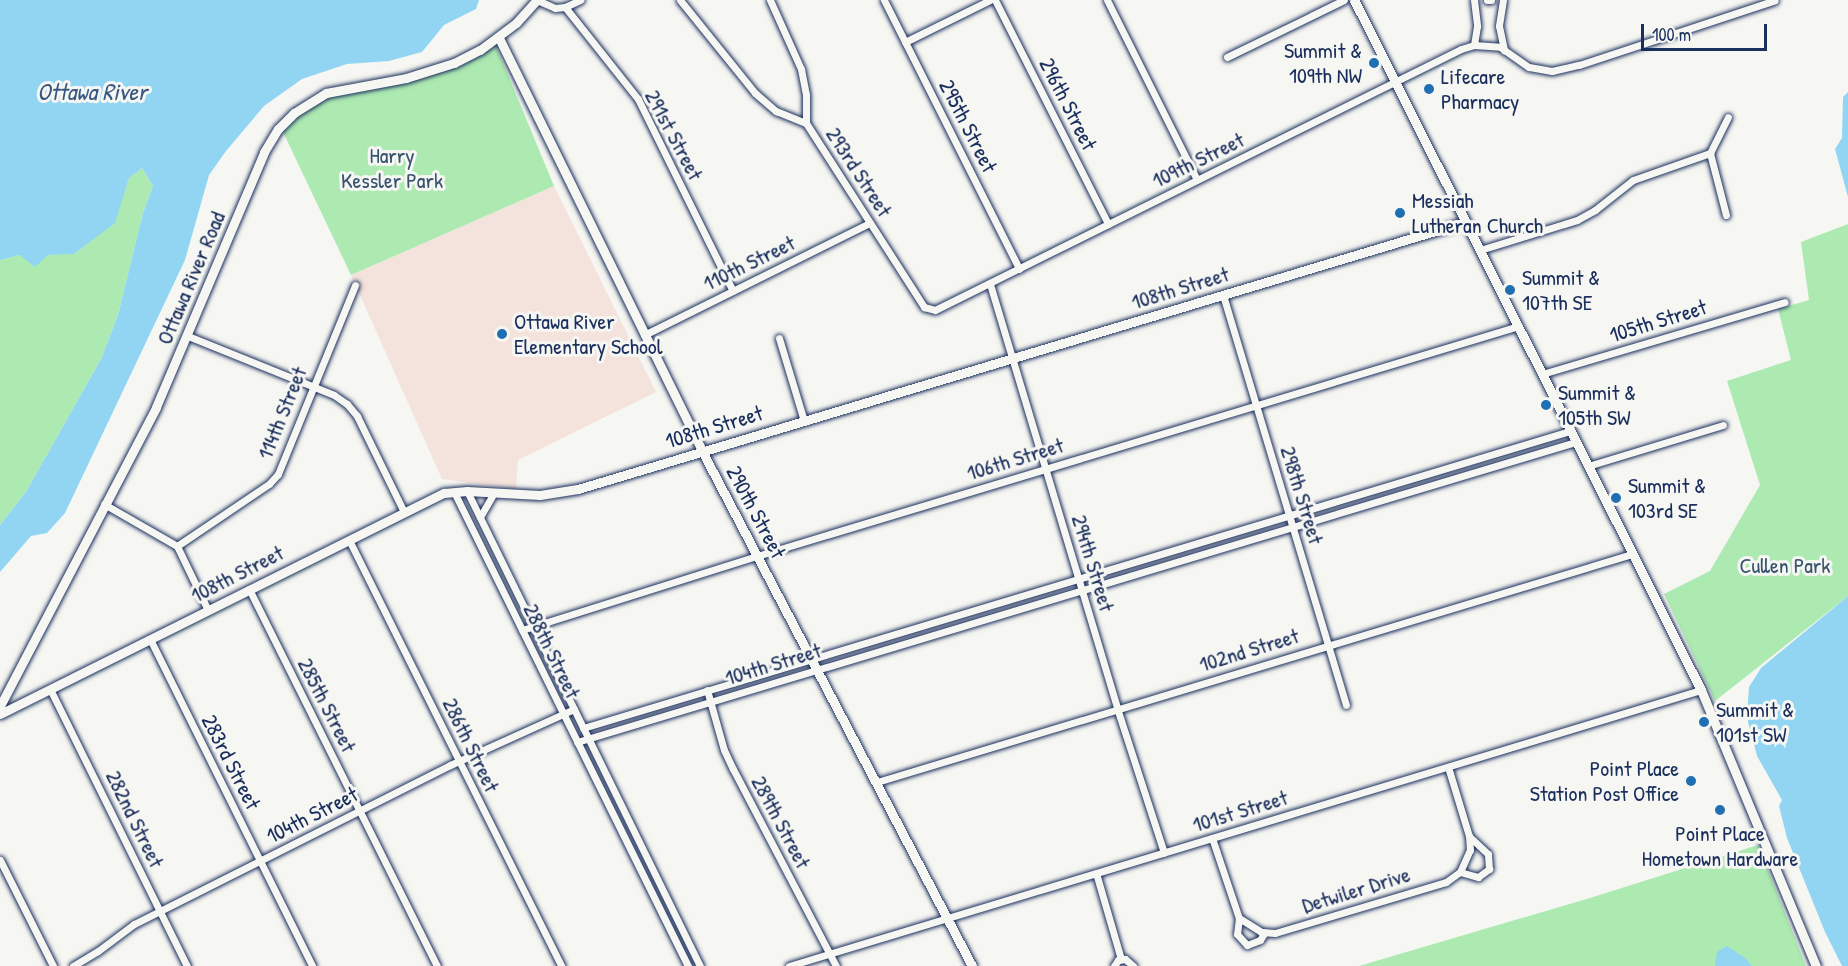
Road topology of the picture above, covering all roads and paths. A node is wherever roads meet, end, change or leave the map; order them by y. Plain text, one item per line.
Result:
1 (537, 0) edge
2 (580, 0) edge
3 (680, 0) edge
4 (770, 0) edge
5 (884, 0) edge
6 (990, 0) edge
7 (995, 0) edge
8 (1107, 0) edge
9 (1344, 0) edge
10 (1354, 0) edge
11 (1473, 0) edge
12 (1503, 0) edge
13 (1775, 0) edge
14 (566, 7) junction
15 (499, 38) junction
16 (905, 42) junction
17 (1474, 45) junction
18 (1504, 50) junction
19 (1227, 57) dead end
20 (1395, 82) junction
21 (1728, 117) dead end
22 (806, 123) junction
23 (1710, 153) junction
24 (1197, 180) junction
25 (1726, 216) dead end
26 (1466, 222) junction
27 (870, 223) junction
28 (1108, 224) junction
29 (1480, 250) junction
30 (1019, 269) junction
31 (990, 284) junction
32 (355, 285) dead end
33 (733, 291) junction
34 (1223, 295) junction
35 (1785, 302) dead end
36 (939, 309) joint
37 (1519, 326) junction
38 (644, 335) junction
39 (188, 336) junction
40 (779, 338) dead end
41 (1013, 358) junction
42 (1542, 374) junction
43 (312, 387) junction
44 (1256, 406) junction
45 (804, 421) junction
46 (1723, 424) dead end
47 (1570, 431) junction
48 (1576, 442) junction
49 (702, 451) junction
50 (1588, 466) junction
51 (1046, 469) junction
52 (1429, 473) junction
53 (1433, 485) junction
54 (467, 491) junction
55 (454, 492) junction
56 (494, 493) junction
57 (104, 504) junction
58 (404, 512) junction
59 (1289, 515) junction
60 (480, 517) junction
61 (1293, 527) junction
62 (349, 540) junction
63 (177, 546) junction
64 (1182, 548) junction
65 (1632, 554) junction
66 (757, 556) junction
67 (1186, 559) junction
68 (1080, 578) junction
69 (249, 590) junction
70 (1084, 590) junction
71 (208, 610) junction
72 (942, 620) junction
73 (532, 625) junction
74 (522, 630) junction
75 (945, 632) junction
76 (150, 639) junction
77 (1328, 645) junction
78 (812, 659) junction
79 (818, 670) junction
80 (50, 689) junction
81 (13, 690) junction
82 (707, 690) junction
83 (1701, 690) junction
84 (30, 699) junction
85 (711, 702) junction
86 (1346, 705) dead end
87 (5, 707) edge
88 (1117, 708) junction
89 (574, 709) junction
90 (563, 712) junction
91 (583, 728) junction
92 (588, 739) junction
93 (577, 742) junction
94 (460, 762) junction
95 (1448, 767) junction
96 (877, 782) junction
97 (361, 811) junction
98 (628, 820) junction
99 (618, 825) junction
100 (1469, 836) junction
101 (1212, 838) junction
102 (1164, 853) junction
103 (0, 860) edge
104 (261, 861) junction
105 (1460, 872) junction
106 (1096, 873) junction
107 (669, 904) junction
108 (659, 908) junction
109 (160, 911) junction
110 (948, 918) junction
111 (1239, 918) junction
112 (1265, 932) junction
113 (830, 954) junction
114 (1121, 959) junction
115 (53, 966) edge
116 (73, 966) edge
117 (187, 966) edge
118 (312, 966) edge
119 (437, 966) edge
120 (561, 966) edge
121 (688, 966) edge
122 (700, 966) edge
123 (789, 966) edge
124 (836, 966) edge
125 (972, 966) edge
126 (1114, 966) edge
127 (1134, 966) edge
128 (1816, 966) edge

1 - 14 street
1 - 15 street, Ottawa River Road
2 - 14 street
3 - 22 street
4 - 22 street, 293rd Street
5 - 16 street, 295th Street
6 - 16 street
7 - 28 street, 296th Street
8 - 24 street
9 - 19 street
10 - 20 street
11 - 17 street
12 - 18 street
13 - 18 street
14 - 33 street, 291st Street
15 - 38 street, 290th Street
15 - 39 street, Ottawa River Road
16 - 30 street, 295th Street
17 - 18 street
17 - 20 street, 109th Street
20 - 24 street, 109th Street
20 - 26 street
21 - 23 street
22 - 27 street, 293rd Street
23 - 25 street
23 - 29 street
24 - 28 street, 109th Street
26 - 29 street
26 - 34 street, 108th Street
27 - 33 street, 110th Street
27 - 36 street, 293rd Street
28 - 30 street, 109th Street
29 - 37 street
30 - 31 street, 109th Street
31 - 36 street, 109th Street
31 - 41 street, 294th Street
32 - 43 street, 114th Street
33 - 38 street, 110th Street
34 - 41 street, 108th Street
34 - 44 street, 298th Street
35 - 42 street, 105th Street
37 - 42 street
37 - 44 street, 106th Street
38 - 49 street, 290th Street
39 - 43 street
39 - 57 street, Ottawa River Road
40 - 45 street
41 - 45 street, 108th Street
41 - 51 street, 294th Street
42 - 47 street
43 - 58 street
43 - 63 street, 114th Street
44 - 51 street, 106th Street
44 - 59 street, 298th Street
45 - 49 street, 108th Street
46 - 50 street
47 - 48 street
47 - 52 street, 104th Street
48 - 50 street
48 - 53 street, 104th Street
49 - 56 street, 108th Street
49 - 66 street, 290th Street
50 - 65 street
51 - 66 street, 106th Street
51 - 68 street, 294th Street
52 - 53 street
52 - 59 street, 104th Street
53 - 61 street, 104th Street
54 - 55 street, 108th Street
54 - 56 street, 108th Street
54 - 60 street, 288th Street
55 - 58 street, 108th Street
55 - 74 street, 288th Street
56 - 60 street
57 - 63 street
57 - 81 street, Ottawa River Road
58 - 62 street, 108th Street
59 - 61 street, 298th Street
59 - 64 street, 104th Street
60 - 73 street, 288th Street
61 - 67 street, 104th Street
61 - 77 street, 298th Street
62 - 69 street, 108th Street
62 - 94 street, 286th Street
63 - 71 street
64 - 67 street
64 - 68 street, 104th Street
65 - 77 street, 102nd Street
65 - 83 street
66 - 73 street, 106th Street
66 - 78 street, 290th Street
67 - 70 street, 104th Street
68 - 70 street, 294th Street
68 - 72 street, 104th Street
69 - 71 street, 108th Street
69 - 97 street, 285th Street
70 - 75 street, 104th Street
70 - 88 street, 294th Street
71 - 76 street, 108th Street
72 - 75 street
72 - 78 street, 104th Street
73 - 74 street, 106th Street
73 - 89 street, 288th Street
74 - 90 street, 288th Street
75 - 79 street, 104th Street
76 - 80 street, 108th Street
76 - 104 street, 283rd Street
77 - 86 street, 298th Street
77 - 88 street, 102nd Street
78 - 79 street, 290th Street
78 - 82 street, 104th Street
79 - 85 street, 104th Street
79 - 96 street, 290th Street
80 - 84 street, 108th Street
80 - 109 street, 282nd Street
81 - 84 street
81 - 87 street, Ottawa River Road
82 - 85 street, 289th Street
82 - 91 street, 104th Street
83 - 95 street, 101st Street
83 - 128 street
84 - 87 street, 108th Street
85 - 92 street, 104th Street
85 - 113 street, 289th Street
88 - 96 street, 102nd Street
88 - 102 street, 294th Street
89 - 90 street, 104th Street
89 - 91 street, 288th Street
90 - 93 street, 288th Street
90 - 94 street, 104th Street
91 - 92 street, 288th Street
92 - 93 street, 104th Street
92 - 98 street, 288th Street
93 - 99 street, 288th Street
94 - 97 street, 104th Street
94 - 120 street, 286th Street
95 - 100 street
95 - 101 street, 101st Street
96 - 110 street, 290th Street
97 - 104 street, 104th Street
97 - 119 street, 285th Street
98 - 99 street
98 - 107 street, 288th Street
99 - 108 street, 288th Street
100 - 105 street
100 - 105 street
101 - 102 street, 101st Street
101 - 111 street
102 - 106 street, 101st Street
103 - 115 street
104 - 109 street, 104th Street
104 - 118 street, 283rd Street
105 - 112 street, Detwiler Drive
106 - 110 street, 101st Street
106 - 114 street
107 - 108 street
107 - 122 street, 288th Street
108 - 121 street, 288th Street
109 - 116 street, 104th Street
109 - 117 street, 282nd Street
110 - 113 street, 101st Street
110 - 125 street, 290th Street
111 - 112 street, Detwiler Drive
111 - 112 street
113 - 123 street, 101st Street
113 - 124 street, 289th Street
114 - 126 street
114 - 127 street

